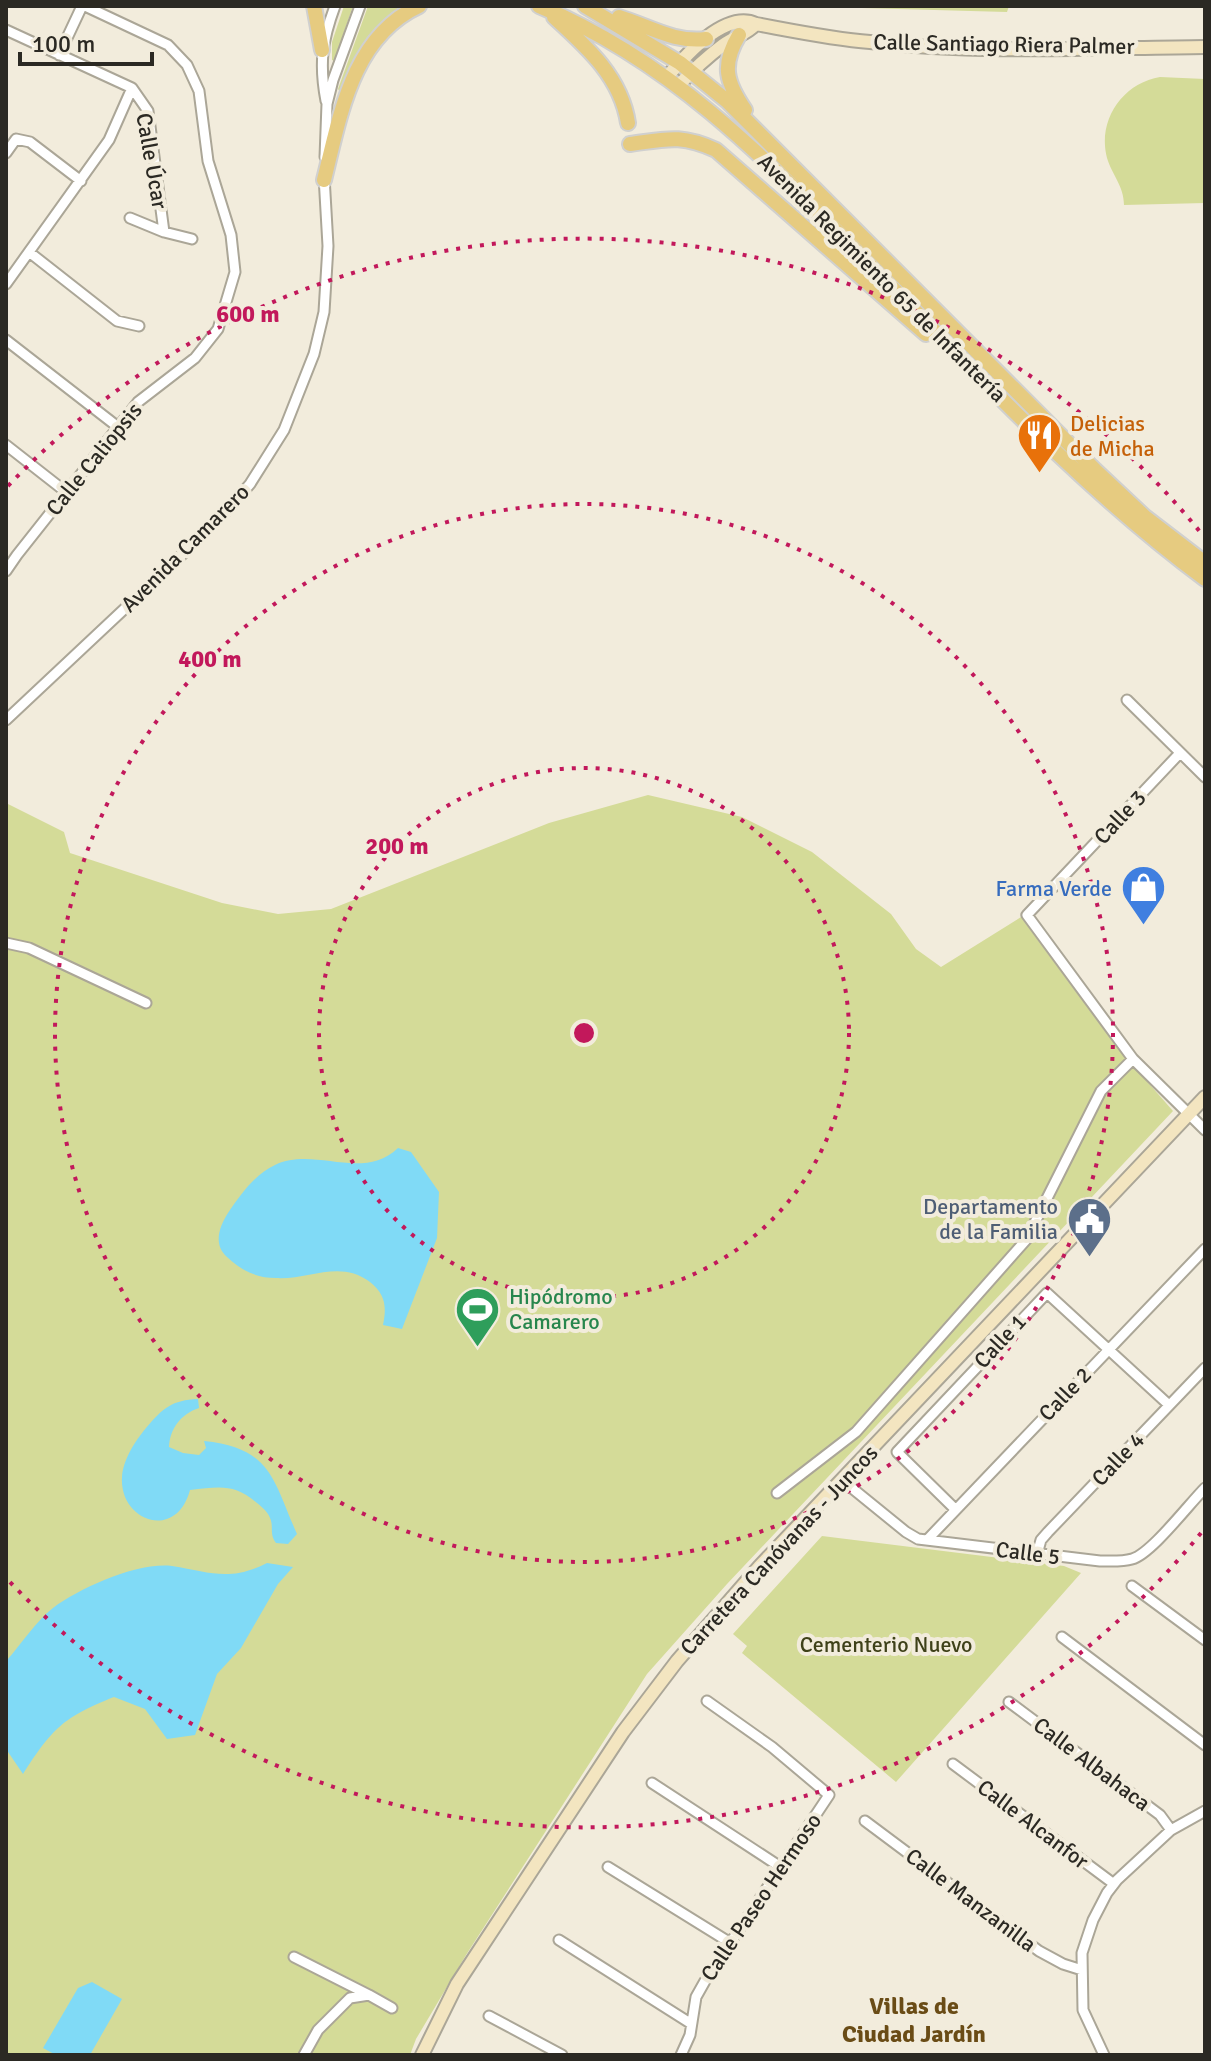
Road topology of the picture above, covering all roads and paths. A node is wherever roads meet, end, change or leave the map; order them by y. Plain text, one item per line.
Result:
1 (83, 6) edge
2 (314, 6) edge
3 (335, 6) edge
4 (360, 6) edge
5 (419, 6) edge
6 (586, 6) edge
7 (542, 7) edge
8 (756, 24) junction
9 (6, 30) edge
10 (739, 35) junction
11 (706, 39) junction
12 (1205, 47) edge
13 (322, 50) junction
14 (59, 55) junction
15 (686, 67) junction
16 (673, 81) junction
17 (132, 88) junction
18 (327, 104) junction
19 (628, 123) dead end
20 (767, 140) junction
21 (630, 144) dead end
22 (6, 153) edge
23 (324, 180) junction
24 (81, 181) junction
25 (130, 218) dead end
26 (164, 232) junction
27 (192, 239) dead end
28 (29, 252) junction
29 (6, 284) edge
30 (139, 326) dead end
31 (6, 340) edge
32 (983, 378) junction
33 (118, 427) junction
34 (6, 445) edge
35 (66, 492) junction
36 (6, 546) edge
37 (17, 555) junction
38 (1205, 563) edge
39 (6, 571) edge
40 (1205, 579) edge
41 (1127, 700) dead end
42 (6, 720) edge
43 (1179, 754) junction
44 (1205, 777) edge
45 (6, 943) edge
46 (146, 1003) dead end
47 (1133, 1059) junction
48 (1205, 1097) edge
49 (1189, 1114) junction
50 (1205, 1130) edge
51 (1205, 1249) edge
52 (1109, 1349) junction
53 (1205, 1368) edge
54 (1169, 1405) junction
55 (842, 1480) junction
56 (1205, 1488) edge
57 (777, 1493) dead end
58 (955, 1509) junction
59 (927, 1540) junction
60 (1037, 1554) junction
61 (1132, 1586) dead end
62 (1062, 1637) dead end
63 (1205, 1640) edge
64 (707, 1701) dead end
65 (1009, 1702) dead end
66 (1205, 1745) edge
67 (953, 1764) dead end
68 (652, 1783) dead end
69 (1205, 1811) edge
70 (865, 1821) dead end
71 (1171, 1830) junction
72 (779, 1866) junction
73 (608, 1867) dead end
74 (1114, 1884) junction
75 (559, 1940) dead end
76 (729, 1942) junction
77 (294, 1957) dead end
78 (1082, 1970) junction
79 (369, 1995) junction
80 (392, 2008) dead end
81 (489, 2016) dead end
82 (690, 2023) junction
83 (304, 2055) edge
84 (422, 2055) edge
85 (562, 2055) edge
86 (681, 2055) edge
87 (1104, 2055) edge

1 - 14 street
1 - 33 street, Calle Caliopsis
2 - 13 main road
3 - 13 street, Avenida Camarero
4 - 18 street, Avenida Camarero
5 - 23 main road
6 - 11 main road
6 - 15 main road, Avenida Regimiento 65 de Infantería
7 - 16 main road, Avenida Regimiento 65 de Infantería
7 - 19 main road
8 - 10 main road, Calle Santiago Riera Palmer
8 - 11 main road, Calle Santiago Riera Palmer
8 - 12 main road, Calle Santiago Riera Palmer
9 - 14 street, Calle Úcar
10 - 15 main road, Calle Santiago Riera Palmer
10 - 20 main road
11 - 15 main road, Calle Santiago Riera Palmer
13 - 18 street, Avenida Camarero
14 - 17 street, Calle Úcar
15 - 16 main road, Calle Santiago Riera Palmer
15 - 20 main road, Avenida Regimiento 65 de Infantería
16 - 32 main road, Avenida Regimiento 65 de Infantería
17 - 24 street
17 - 26 street, Calle Úcar
18 - 23 street, Avenida Camarero
20 - 38 main road, Avenida Regimiento 65 de Infantería
21 - 32 main road
22 - 24 street
23 - 42 street, Avenida Camarero
24 - 28 street
25 - 26 street
26 - 27 street
28 - 29 street
28 - 30 street
31 - 33 street
32 - 40 main road, Avenida Regimiento 65 de Infantería
33 - 35 street, Calle Caliopsis
34 - 35 street
35 - 37 street, Calle Caliopsis
36 - 37 street
37 - 39 street, Calle Caliopsis
41 - 43 street
43 - 44 street
43 - 47 street, Calle 3
45 - 46 street
47 - 49 street
47 - 57 street
48 - 49 main road, Carretera Canóvanas - Juncos
49 - 50 street
49 - 55 main road, Carretera Canóvanas - Juncos
51 - 52 street, Calle 2
52 - 54 street, Calle 1
52 - 58 street, Calle 2
52 - 58 street, Calle 1
53 - 54 street, Calle 4
54 - 60 street, Calle 4
55 - 59 street, Calle 5
55 - 84 main road, Carretera Canóvanas - Juncos
56 - 60 street, Calle 5
58 - 59 street, Calle 2
59 - 60 street, Calle 5
61 - 63 street
62 - 66 street
64 - 72 street, Calle Paseo Hermoso
65 - 71 street, Calle Albahaca
67 - 74 street, Calle Alcanfor
68 - 72 street
69 - 71 street
70 - 78 street, Calle Manzanilla
71 - 74 street
72 - 76 street, Calle Paseo Hermoso
73 - 76 street
74 - 78 street
75 - 82 street
76 - 82 street, Calle Paseo Hermoso
77 - 79 street
78 - 87 street
79 - 80 street
79 - 83 street
81 - 85 street
82 - 86 street, Calle Paseo Hermoso

